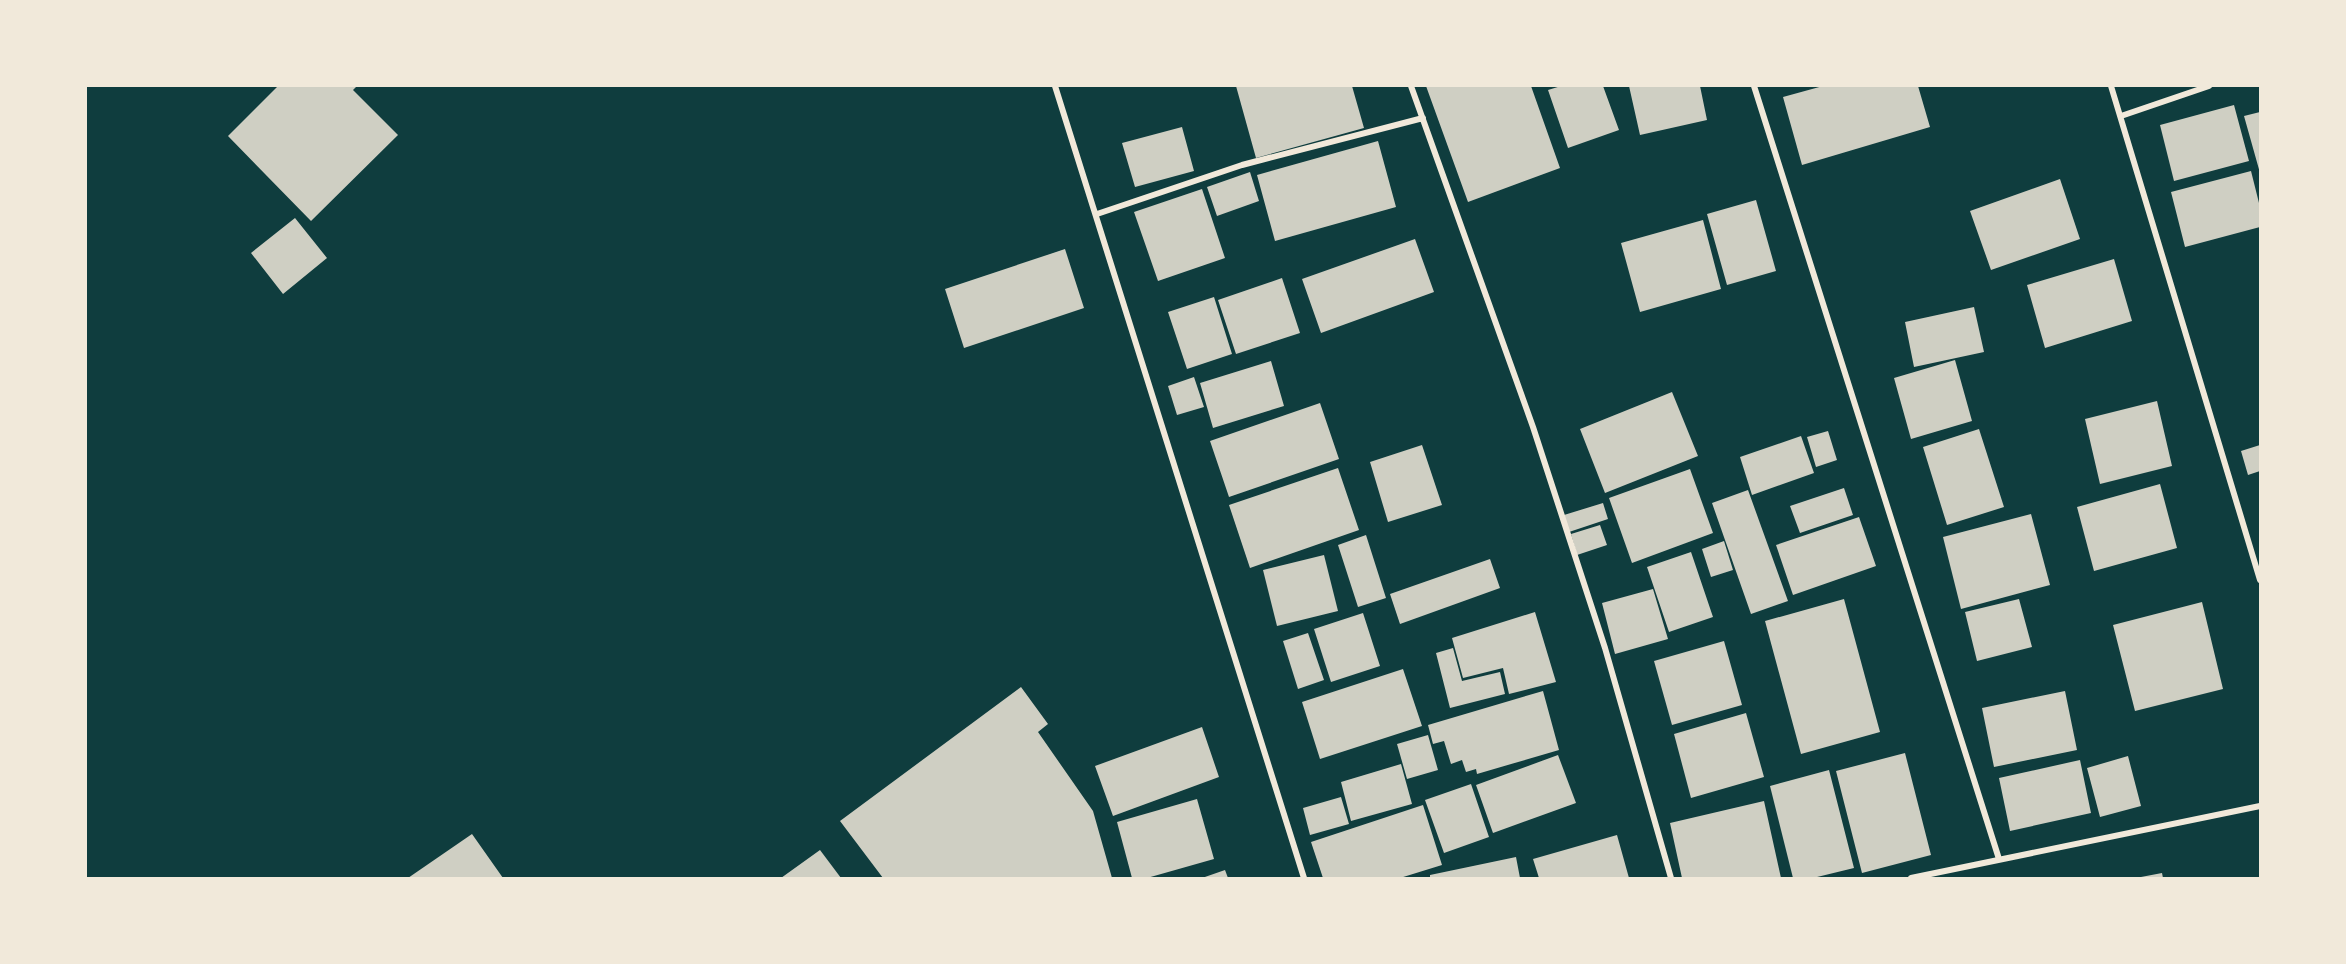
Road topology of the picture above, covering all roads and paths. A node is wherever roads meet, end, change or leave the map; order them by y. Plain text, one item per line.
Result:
1 (1055, 86) edge
2 (1411, 86) edge
3 (1754, 86) edge
4 (2111, 86) edge
5 (2209, 86) edge
6 (2121, 117) junction
7 (1423, 118) junction
8 (1097, 214) junction
9 (2260, 580) edge
10 (2260, 806) edge
11 (1999, 859) junction
12 (1304, 879) edge
13 (1671, 879) edge
14 (1911, 879) edge

1 - 8 street
2 - 7 street
3 - 11 street
4 - 6 street
5 - 6 street
6 - 9 street
7 - 8 street
7 - 13 street
8 - 12 street
10 - 11 street
11 - 14 street

